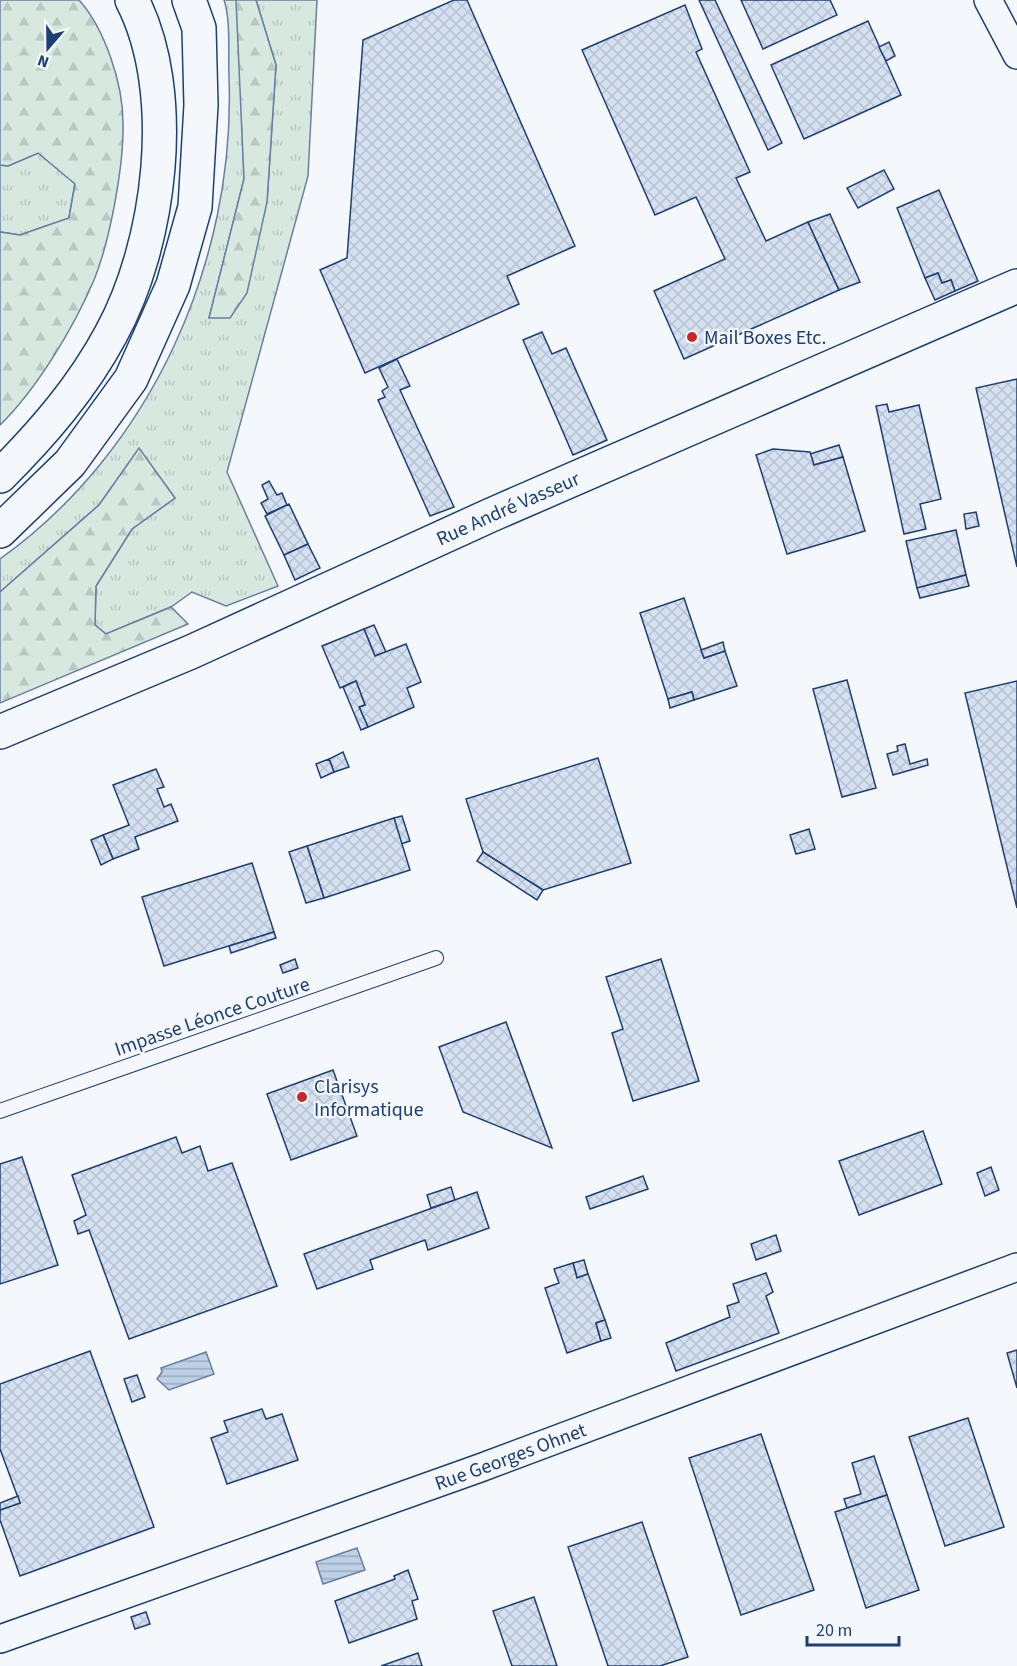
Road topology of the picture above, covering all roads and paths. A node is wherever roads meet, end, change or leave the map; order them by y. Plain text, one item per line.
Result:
1 (132, 0) edge
2 (189, 0) edge
3 (988, 0) edge
4 (1016, 50) edge
5 (1017, 286) edge
6 (0, 476) edge
7 (0, 531) edge
8 (0, 732) edge
9 (436, 958) dead end
10 (0, 1111) edge
11 (1017, 1267) edge
12 (0, 1640) edge

1 - 6 main road
2 - 7 main road
3 - 4 street
5 - 8 main road, Rue André Vasseur
9 - 10 lane, Impasse Léonce Couture
11 - 12 street, Rue Georges Ohnet

